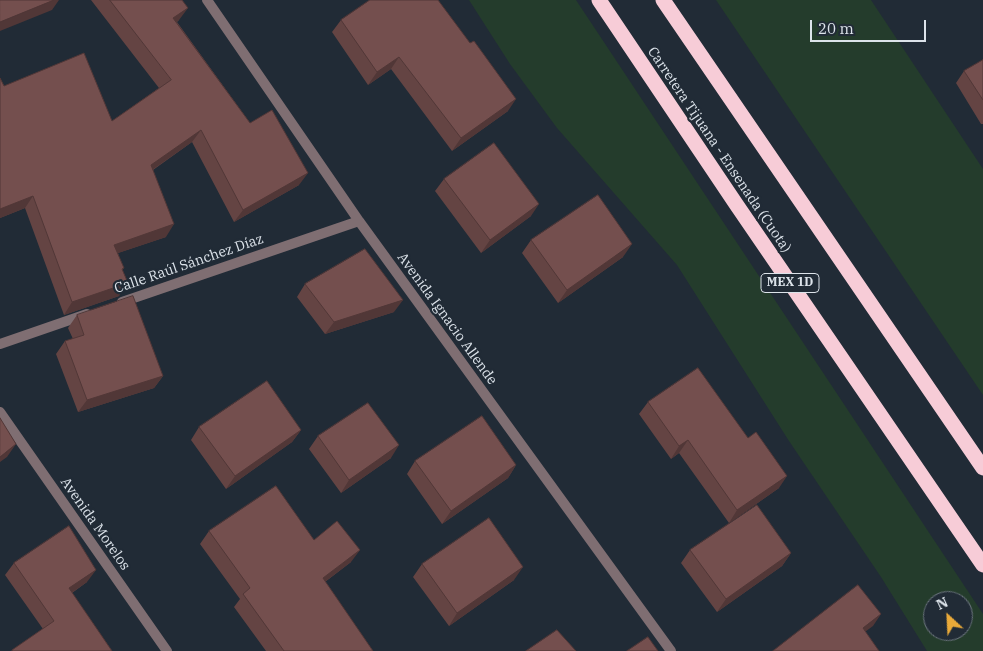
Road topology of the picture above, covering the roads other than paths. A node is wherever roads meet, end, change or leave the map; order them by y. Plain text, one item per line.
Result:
1 (207, 0) edge
2 (599, 0) edge
3 (663, 0) edge
4 (359, 221) junction
5 (113, 305) edge
6 (94, 311) edge
7 (0, 344) edge
8 (0, 412) edge
9 (983, 468) edge
10 (983, 565) edge
11 (168, 651) edge
12 (671, 651) edge

1 - 4 street, Avenida Ignacio Allende
2 - 10 highway, Carretera Tijuana - Ensenada (Cuota) / MEX 1D
3 - 9 highway
4 - 5 street, Calle Raúl Sánchez Díaz
4 - 12 street, Avenida Ignacio Allende
6 - 7 street
8 - 11 street, Avenida Morelos

